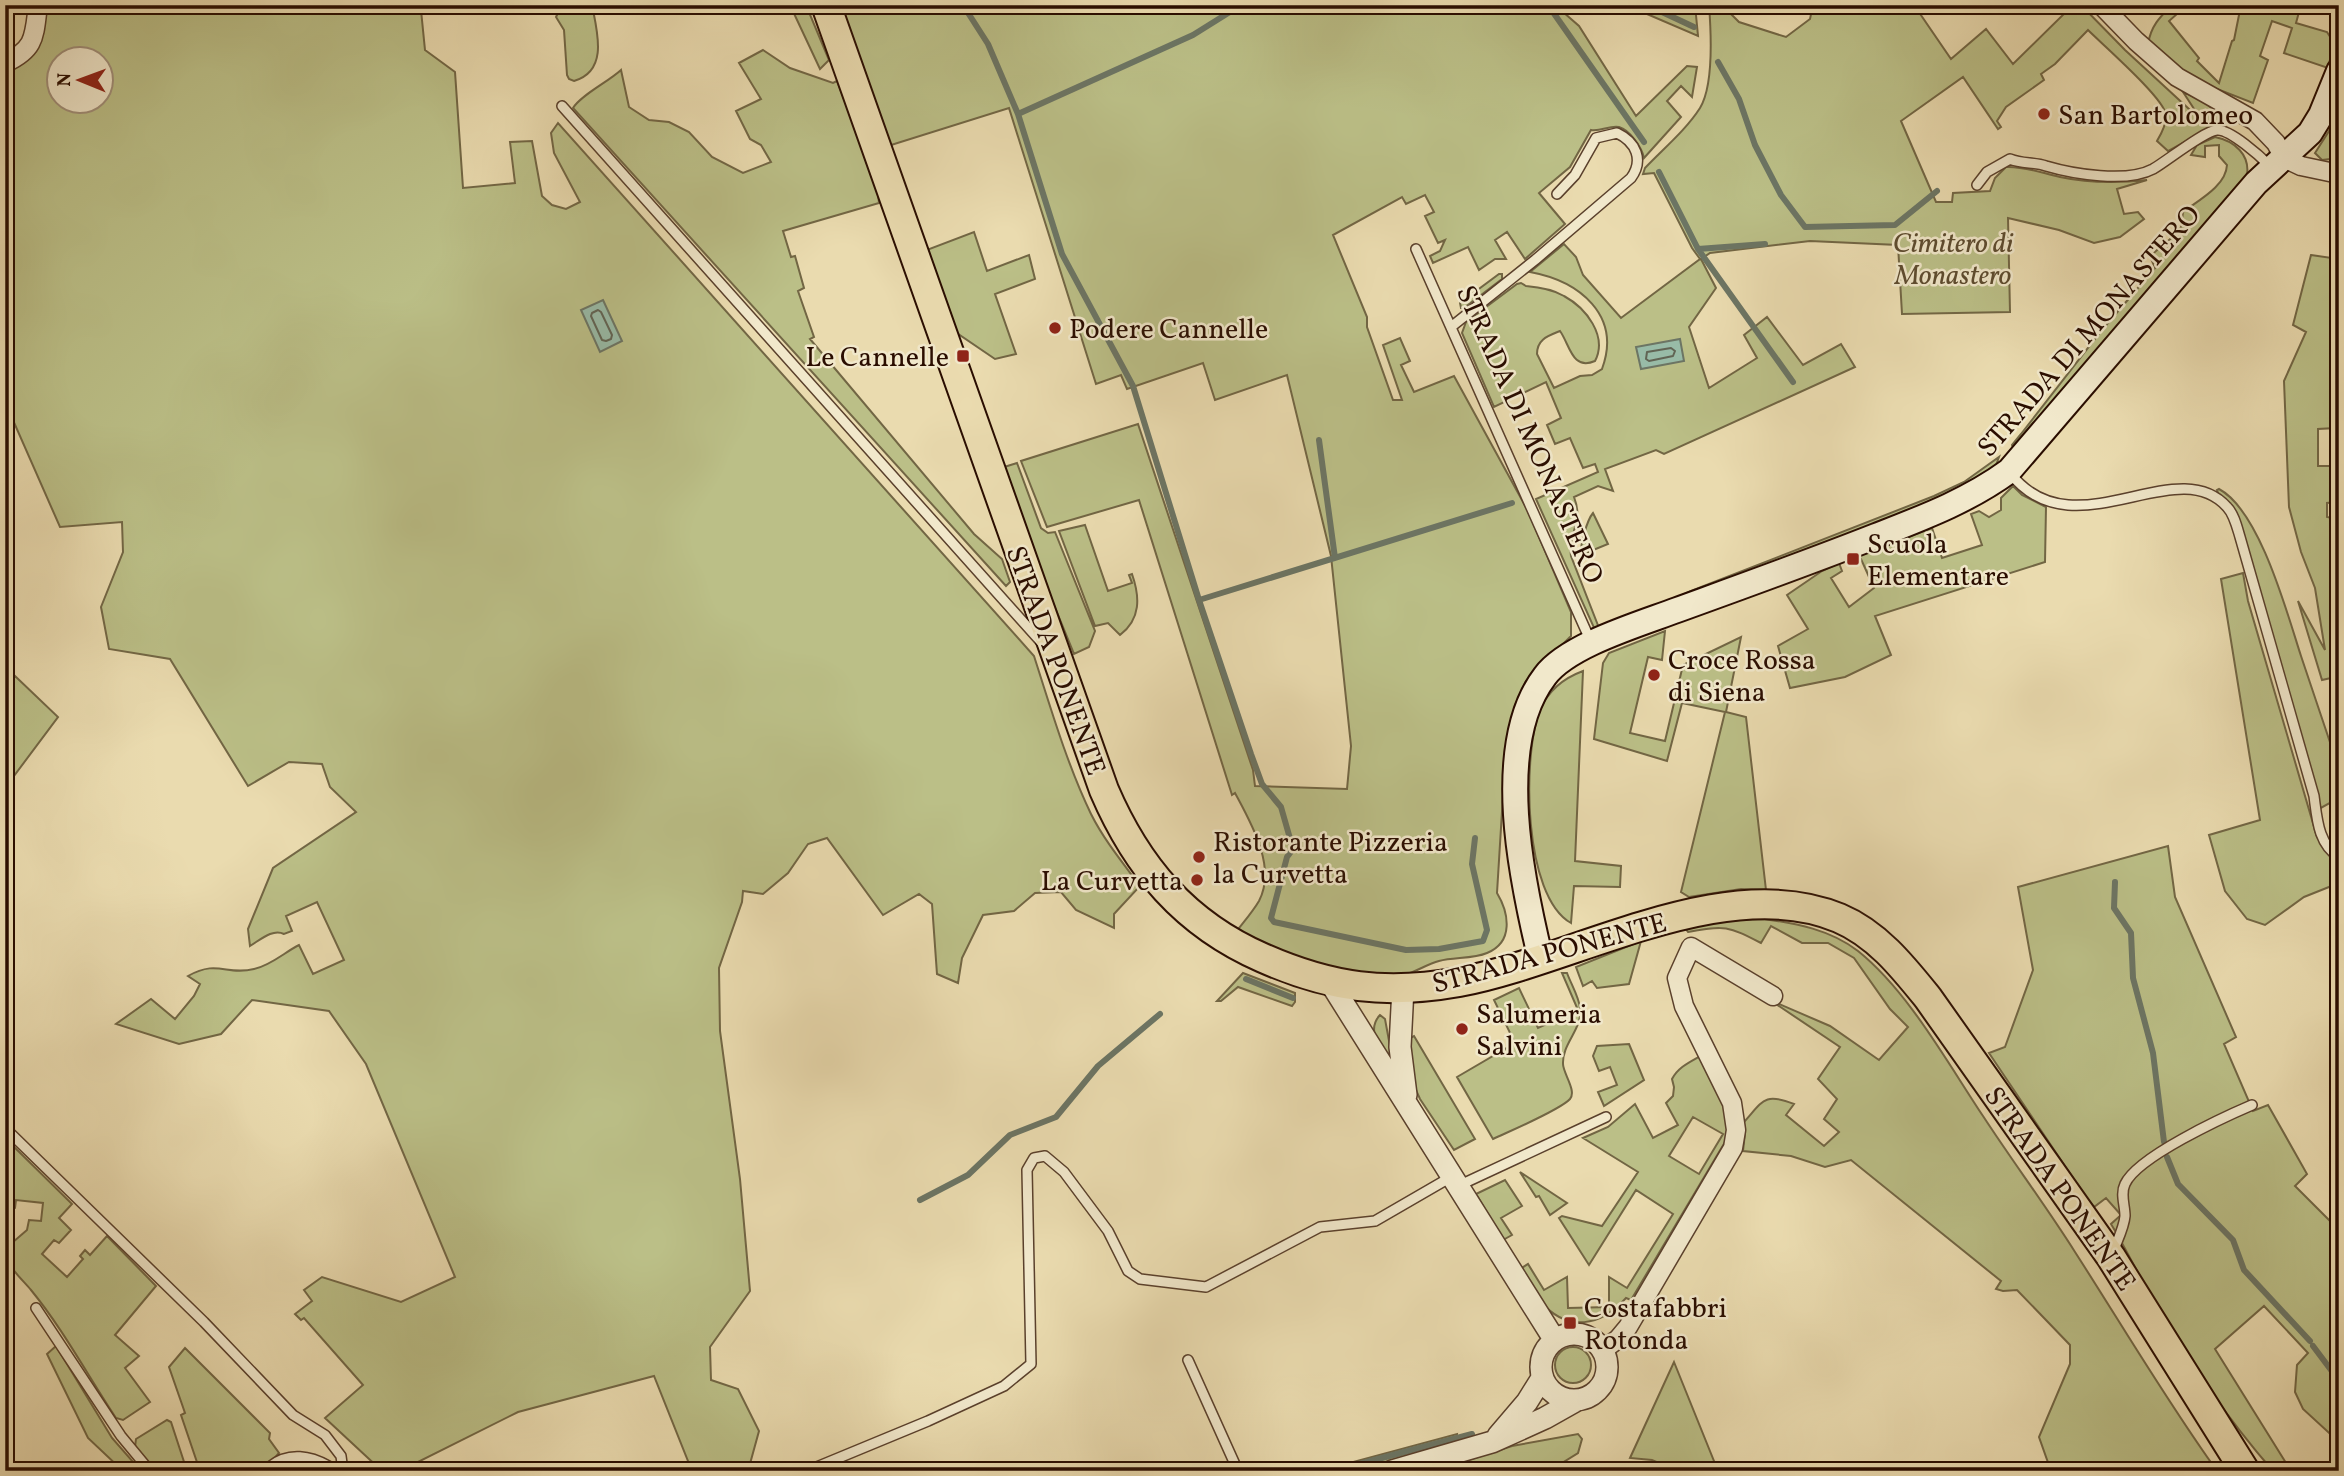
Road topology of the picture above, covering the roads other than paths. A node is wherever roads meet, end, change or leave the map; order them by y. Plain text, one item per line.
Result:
1 (38, 5) edge
2 (826, 5) edge
3 (2101, 5) edge
4 (5, 63) edge
5 (2339, 71) edge
6 (562, 106) dead end
7 (2278, 163) junction
8 (2339, 174) edge
9 (1977, 185) dead end
10 (1556, 194) dead end
11 (1416, 249) dead end
12 (1451, 327) junction
13 (2009, 471) junction
14 (1592, 644) junction
15 (1057, 660) junction
16 (2339, 857) edge
17 (1541, 960) junction
18 (1330, 982) junction
19 (1403, 988) junction
20 (1773, 996) dead end
21 (2252, 1105) dead end
22 (1409, 1107) junction
23 (1606, 1117) dead end
24 (5, 1128) edge
25 (1455, 1182) junction
26 (2110, 1257) junction
27 (36, 1308) dead end
28 (1554, 1339) junction
29 (1603, 1350) junction
30 (1188, 1360) dead end
31 (1542, 1378) junction
32 (1577, 1400) junction
33 (1492, 1442) junction
34 (150, 1471) edge
35 (274, 1471) edge
36 (326, 1471) edge
37 (343, 1471) edge
38 (807, 1471) edge
39 (1238, 1471) edge
40 (1392, 1471) edge
41 (2245, 1471) edge

1 - 4 street
2 - 15 main road, STRADA PONENTE
3 - 7 street
5 - 7 main road, STRADA DI MONASTERO
6 - 15 lane
7 - 8 street
7 - 9 lane
7 - 13 main road, STRADA DI MONASTERO
10 - 12 lane
11 - 12 lane, STRADA DI MONASTERO
12 - 14 lane, STRADA DI MONASTERO
13 - 14 main road, STRADA DI MONASTERO
13 - 16 lane
14 - 17 main road, STRADA DI MONASTERO
15 - 18 main road, STRADA PONENTE
17 - 19 main road, STRADA PONENTE
17 - 26 main road, STRADA PONENTE
18 - 19 main road, STRADA PONENTE
18 - 22 street
19 - 22 street
20 - 29 street
21 - 26 lane
22 - 25 street
23 - 25 lane
24 - 37 lane
25 - 28 street
25 - 38 lane
26 - 41 main road, STRADA PONENTE
27 - 34 lane
28 - 29 street
28 - 31 street
29 - 32 street
30 - 39 lane
31 - 32 street
31 - 33 street
32 - 33 street
33 - 40 street
35 - 36 street

